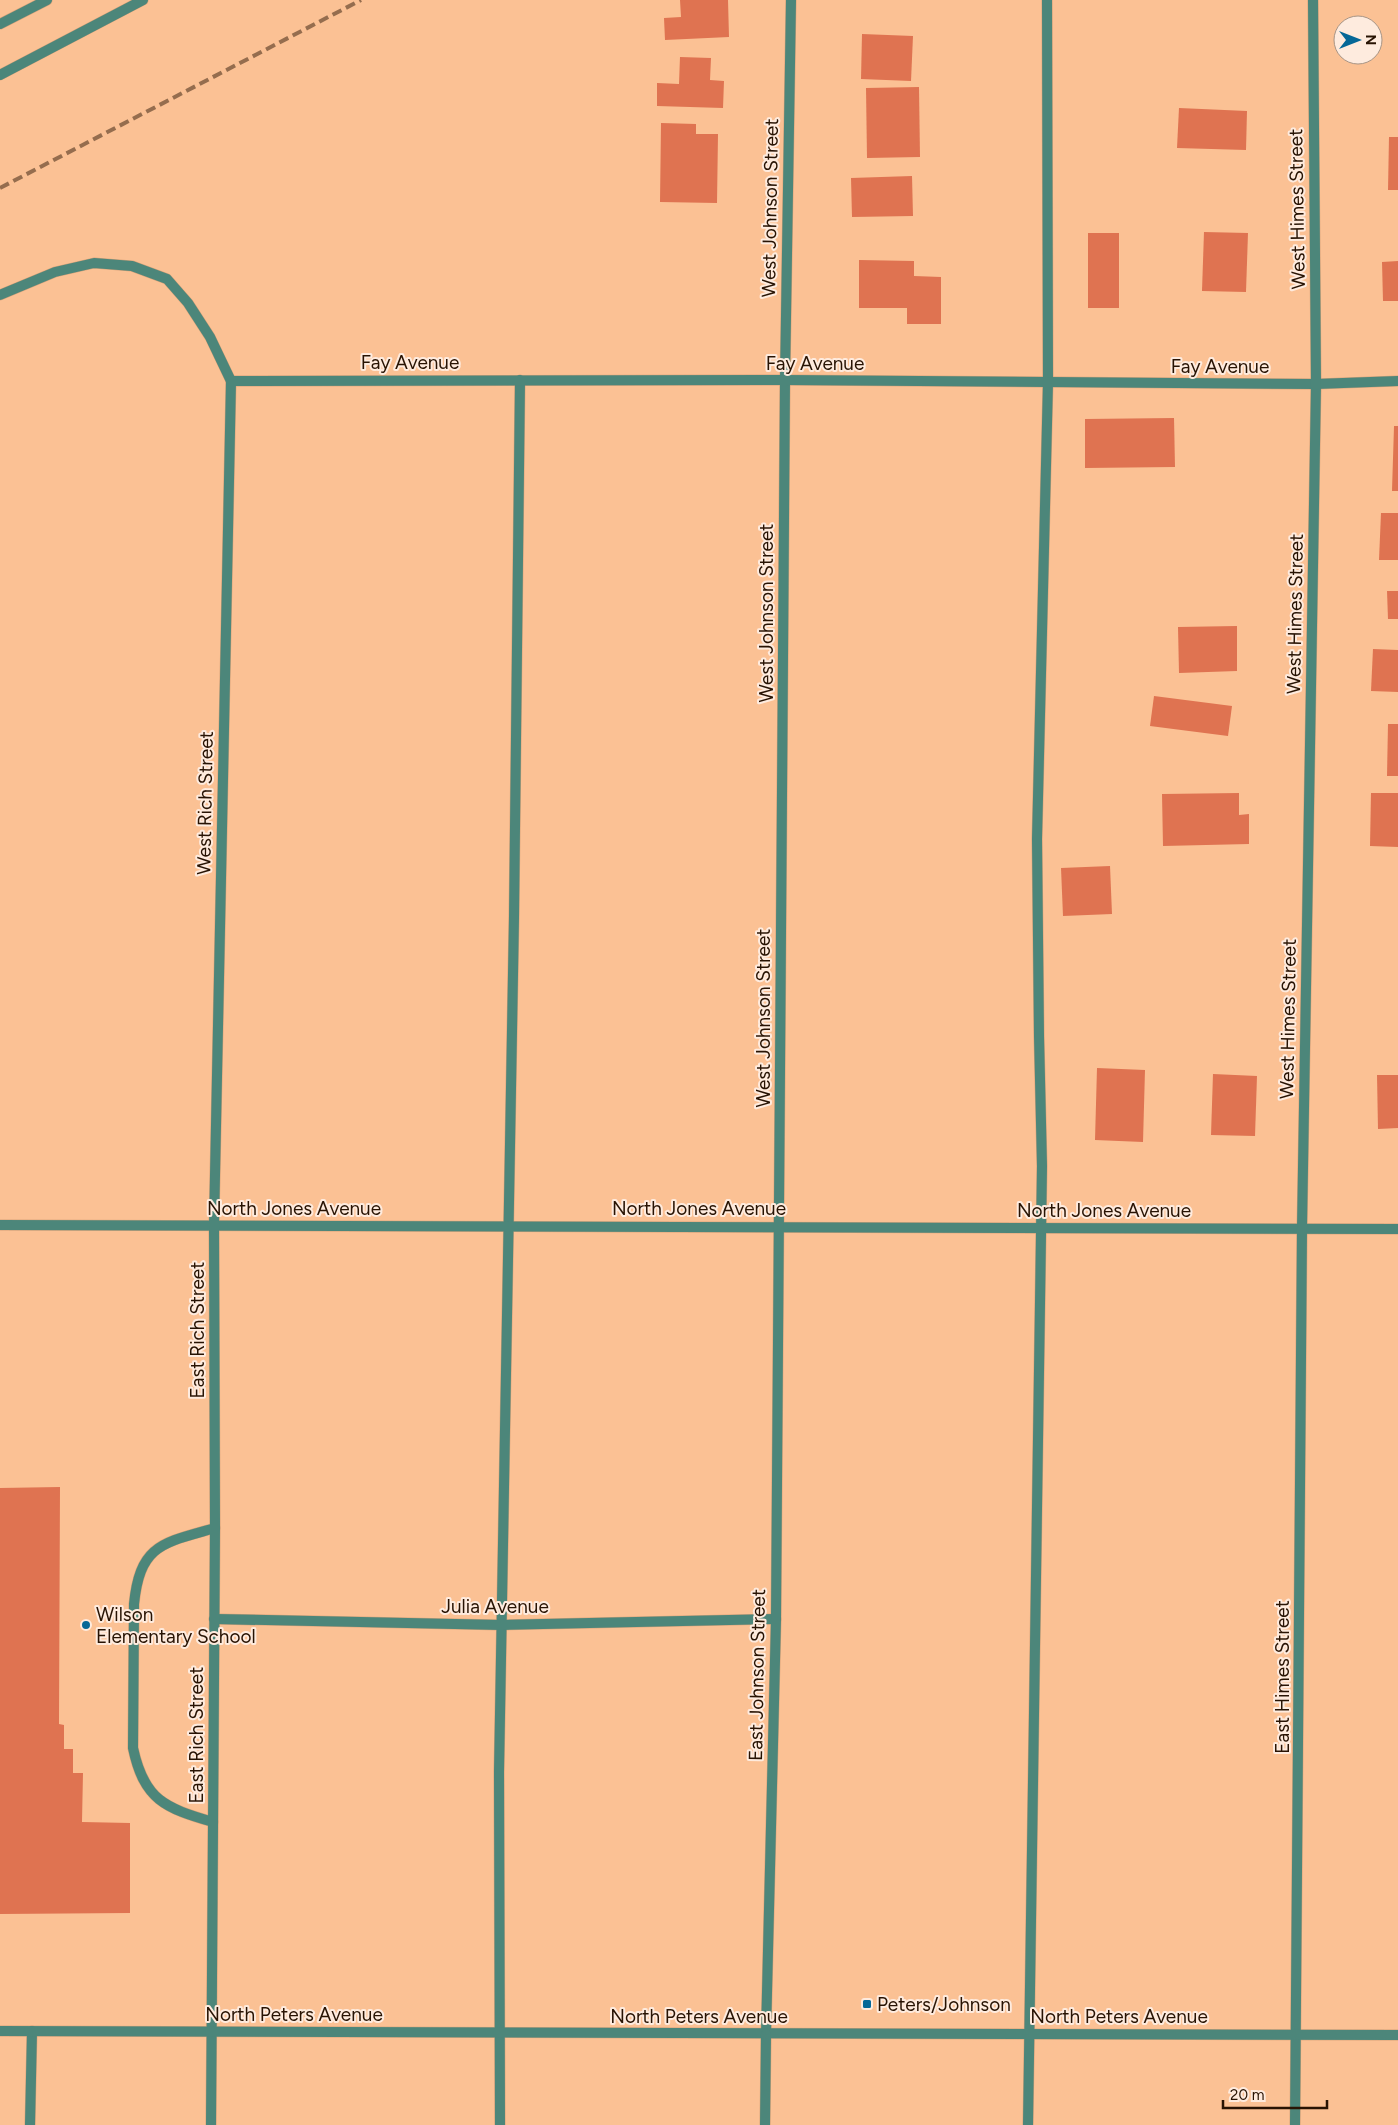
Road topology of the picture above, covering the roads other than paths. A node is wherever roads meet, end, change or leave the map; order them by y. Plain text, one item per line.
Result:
1 (47, 0) edge
2 (143, 0) edge
3 (791, 0) edge
4 (1047, 0) edge
5 (1313, 0) edge
6 (0, 24) edge
7 (0, 75) edge
8 (0, 296) edge
9 (520, 380) junction
10 (785, 380) junction
11 (231, 381) junction
12 (1398, 381) edge
13 (1048, 382) junction
14 (1316, 384) junction
15 (0, 1225) edge
16 (214, 1226) junction
17 (508, 1226) junction
18 (779, 1226) junction
19 (1041, 1227) junction
20 (1302, 1228) junction
21 (1398, 1229) edge
22 (215, 1528) junction
23 (214, 1619) junction
24 (776, 1619) junction
25 (502, 1625) junction
26 (213, 1822) junction
27 (0, 2031) edge
28 (32, 2031) junction
29 (211, 2031) junction
30 (500, 2032) junction
31 (766, 2034) junction
32 (1029, 2034) junction
33 (1295, 2034) junction
34 (1398, 2035) edge
35 (30, 2125) edge
36 (211, 2125) edge
37 (500, 2125) edge
38 (765, 2125) edge
39 (1028, 2125) edge
40 (1295, 2125) edge

1 - 6 street
2 - 7 street
3 - 10 street, West Johnson Street
4 - 13 street
5 - 14 street, West Himes Street
8 - 11 street
9 - 10 street, Fay Avenue
9 - 11 street, Fay Avenue
9 - 17 street
10 - 13 street, Fay Avenue
10 - 18 street, West Johnson Street
11 - 16 street, West Rich Street
12 - 14 street, Fay Avenue
13 - 14 street, Fay Avenue
13 - 19 street
14 - 20 street, West Himes Street
15 - 16 street, North Jones Avenue
16 - 17 street, North Jones Avenue
16 - 22 street, East Rich Street
17 - 18 street, North Jones Avenue
17 - 25 street
18 - 19 street, North Jones Avenue
18 - 24 street, East Johnson Street
19 - 20 street, North Jones Avenue
19 - 32 street
20 - 21 street, North Jones Avenue
20 - 33 street, East Himes Street
22 - 23 street, East Rich Street
22 - 26 street
23 - 25 street, Julia Avenue
23 - 26 street, East Rich Street
24 - 25 street, Julia Avenue
24 - 31 street, East Johnson Street
25 - 30 street
26 - 29 street, East Rich Street
27 - 28 street, North Peters Avenue
28 - 29 street, North Peters Avenue
28 - 35 street
29 - 30 street, North Peters Avenue
29 - 36 street, East Rich Street
30 - 31 street, North Peters Avenue
30 - 37 street
31 - 32 street, North Peters Avenue
31 - 38 street, East Johnson Street
32 - 33 street, North Peters Avenue
32 - 39 street
33 - 34 street, North Peters Avenue
33 - 40 street, East Himes Street

